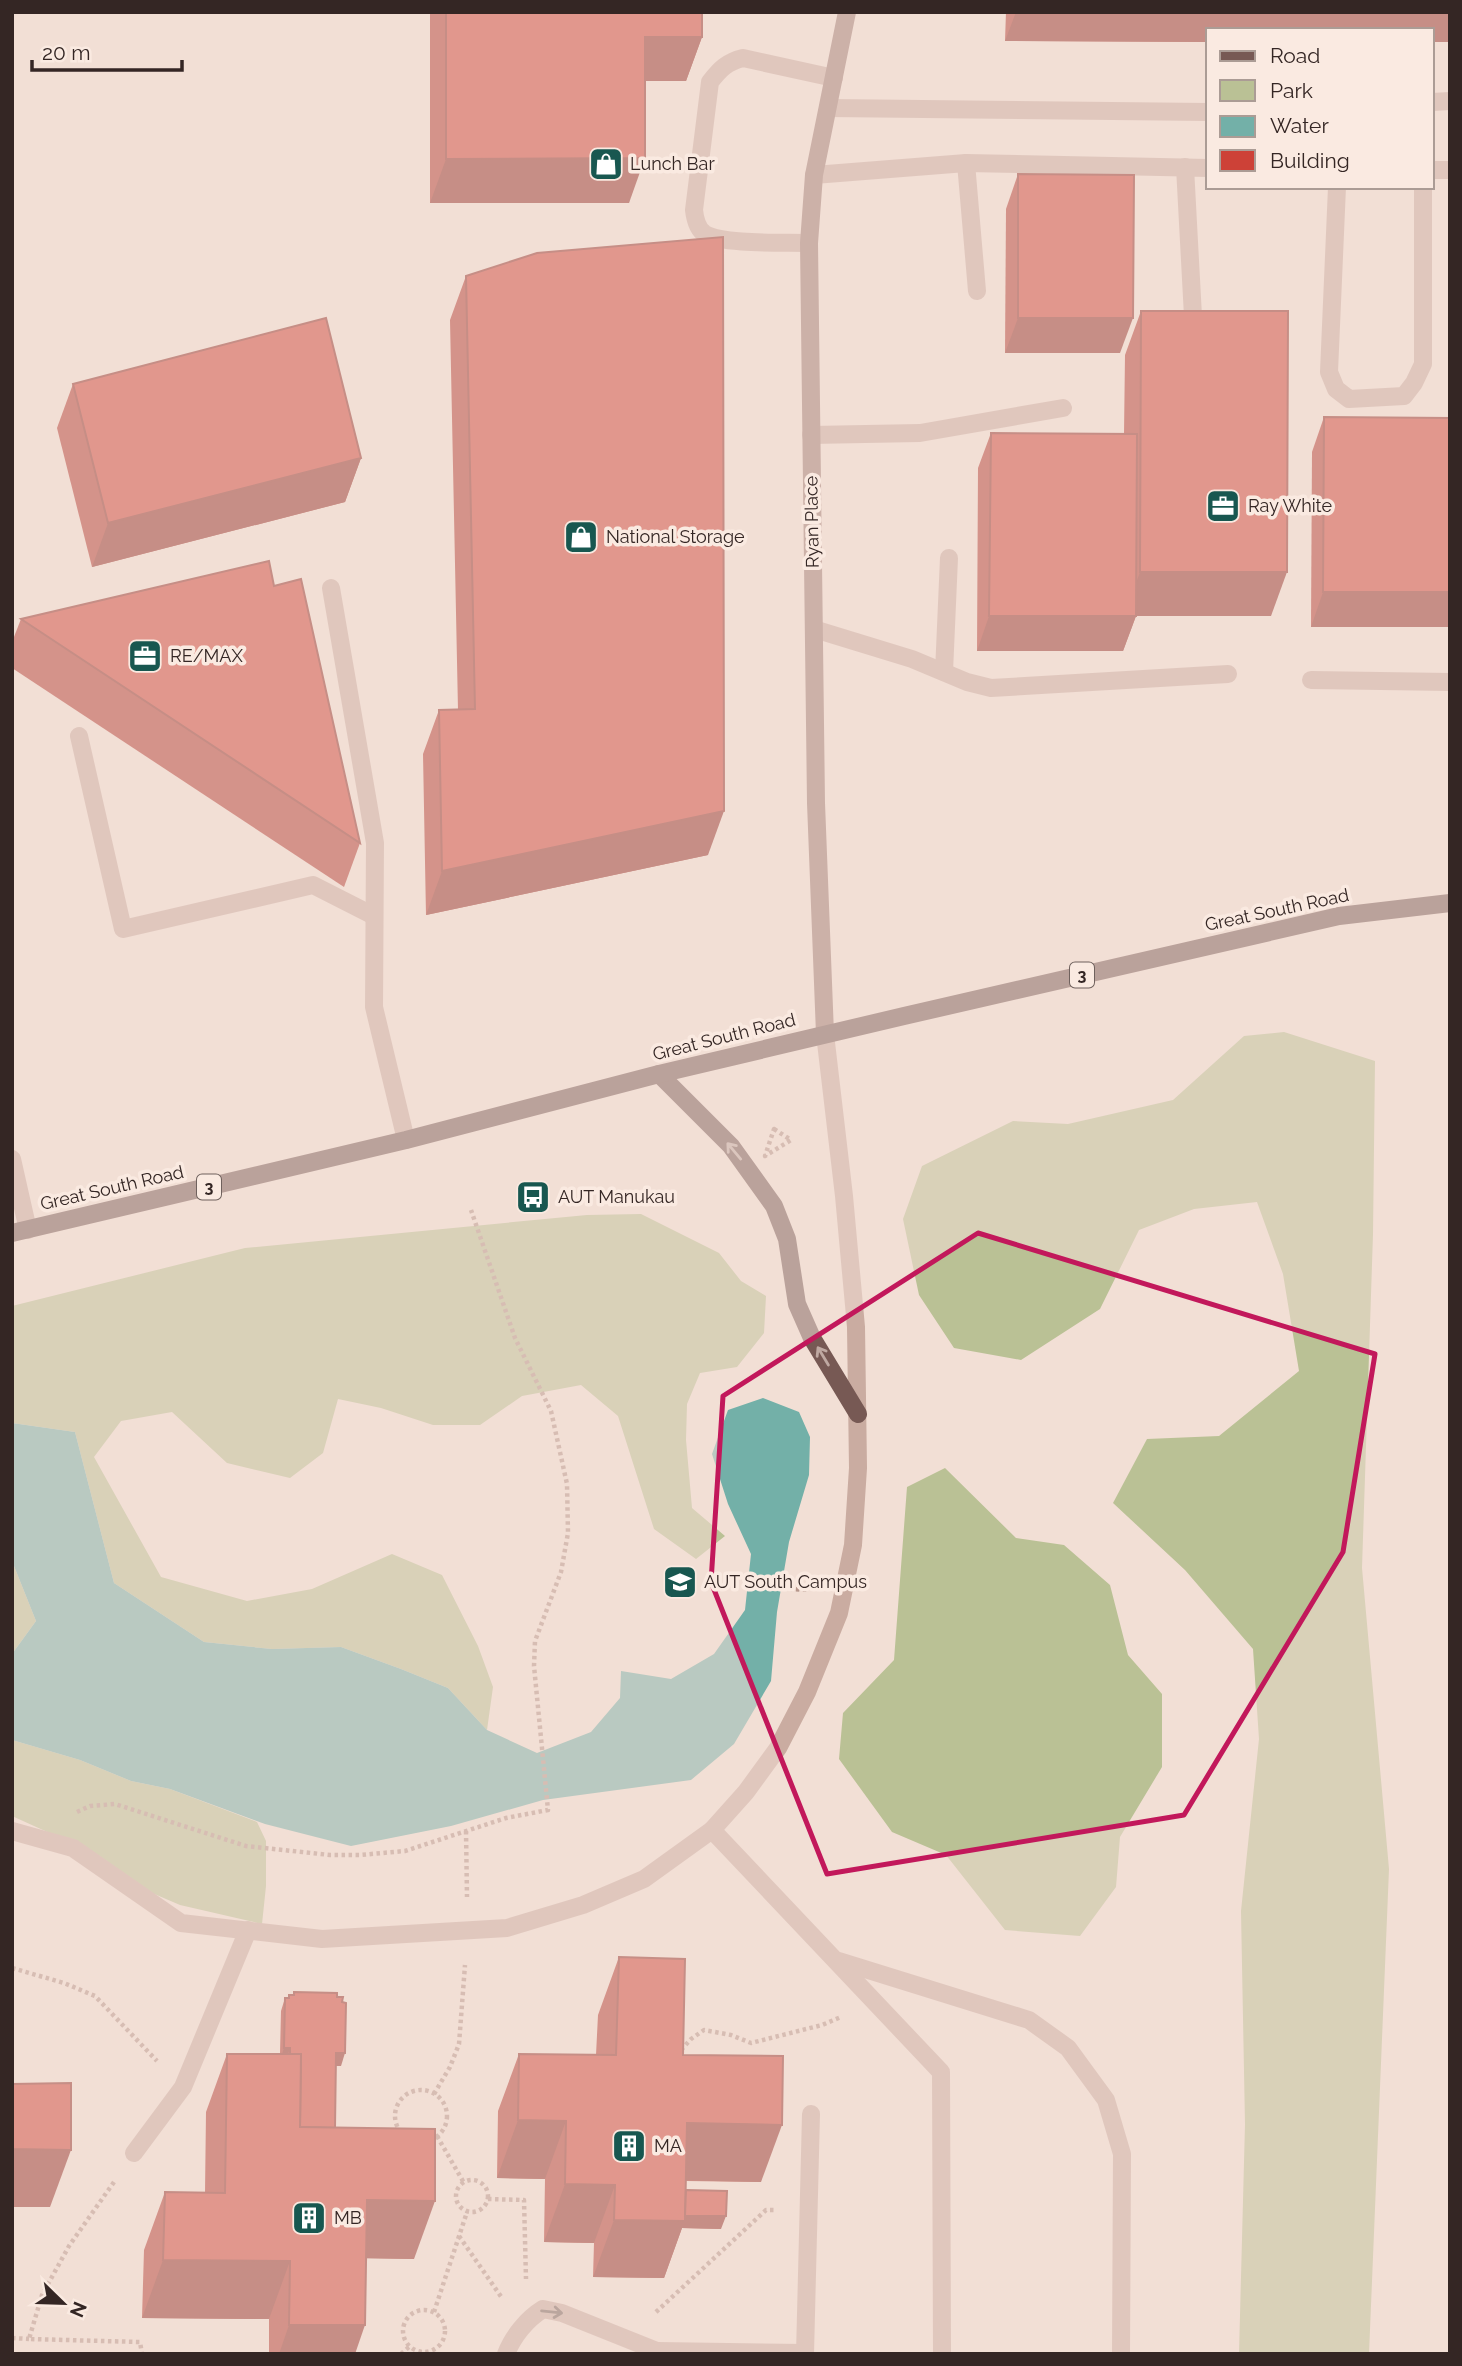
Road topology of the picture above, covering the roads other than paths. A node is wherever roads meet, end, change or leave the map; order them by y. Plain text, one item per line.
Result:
1 (847, 12) edge
2 (834, 78) junction
3 (828, 108) junction
4 (1206, 112) edge
5 (966, 163) junction
6 (1185, 167) junction
7 (1206, 167) edge
8 (814, 175) junction
9 (1337, 189) edge
10 (1423, 189) edge
11 (809, 243) junction
12 (977, 291) dead end
13 (1194, 336) edge
14 (1063, 408) dead end
15 (811, 435) junction
16 (949, 558) dead end
17 (331, 588) dead end
18 (814, 629) junction
19 (944, 672) junction
20 (1227, 674) dead end
21 (1311, 680) dead end
22 (1450, 682) edge
23 (79, 736) dead end
24 (1450, 903) edge
25 (374, 916) junction
26 (825, 1034) junction
27 (659, 1074) junction
28 (406, 1140) junction
29 (12, 1158) edge
30 (20, 1232) edge
31 (858, 1415) junction
32 (712, 1830) junction
33 (19, 1833) edge
34 (248, 1930) junction
35 (836, 1960) junction
36 (811, 2114) dead end
37 (134, 2152) road end
38 (657, 2352) edge
39 (805, 2353) edge
40 (506, 2354) edge
41 (943, 2354) edge
42 (1121, 2354) edge

1 - 2 street, Ryan Place
2 - 3 street, Ryan Place
2 - 11 lane
3 - 4 lane
3 - 8 street, Ryan Place
5 - 6 lane
5 - 8 lane
5 - 12 lane
6 - 7 lane
6 - 13 lane
8 - 11 street, Ryan Place
9 - 10 lane
11 - 15 street, Ryan Place
14 - 15 lane
15 - 18 street, Ryan Place
16 - 19 lane
17 - 25 lane
18 - 19 lane
18 - 26 street, Ryan Place
19 - 20 lane
21 - 22 lane
23 - 25 lane
24 - 26 main road, Great South Road / 3
25 - 28 lane
26 - 27 main road, Great South Road / 3
26 - 31 lane
27 - 28 main road, Great South Road / 3
31 -> 27 main road
28 - 30 main road, Great South Road / 3
29 - 30 lane
31 - 32 lane
32 - 34 lane
32 - 35 lane
33 - 34 lane
34 - 37 lane
35 - 41 lane
35 - 42 lane
36 - 39 lane
38 - 39 lane
40 -> 38 lane

